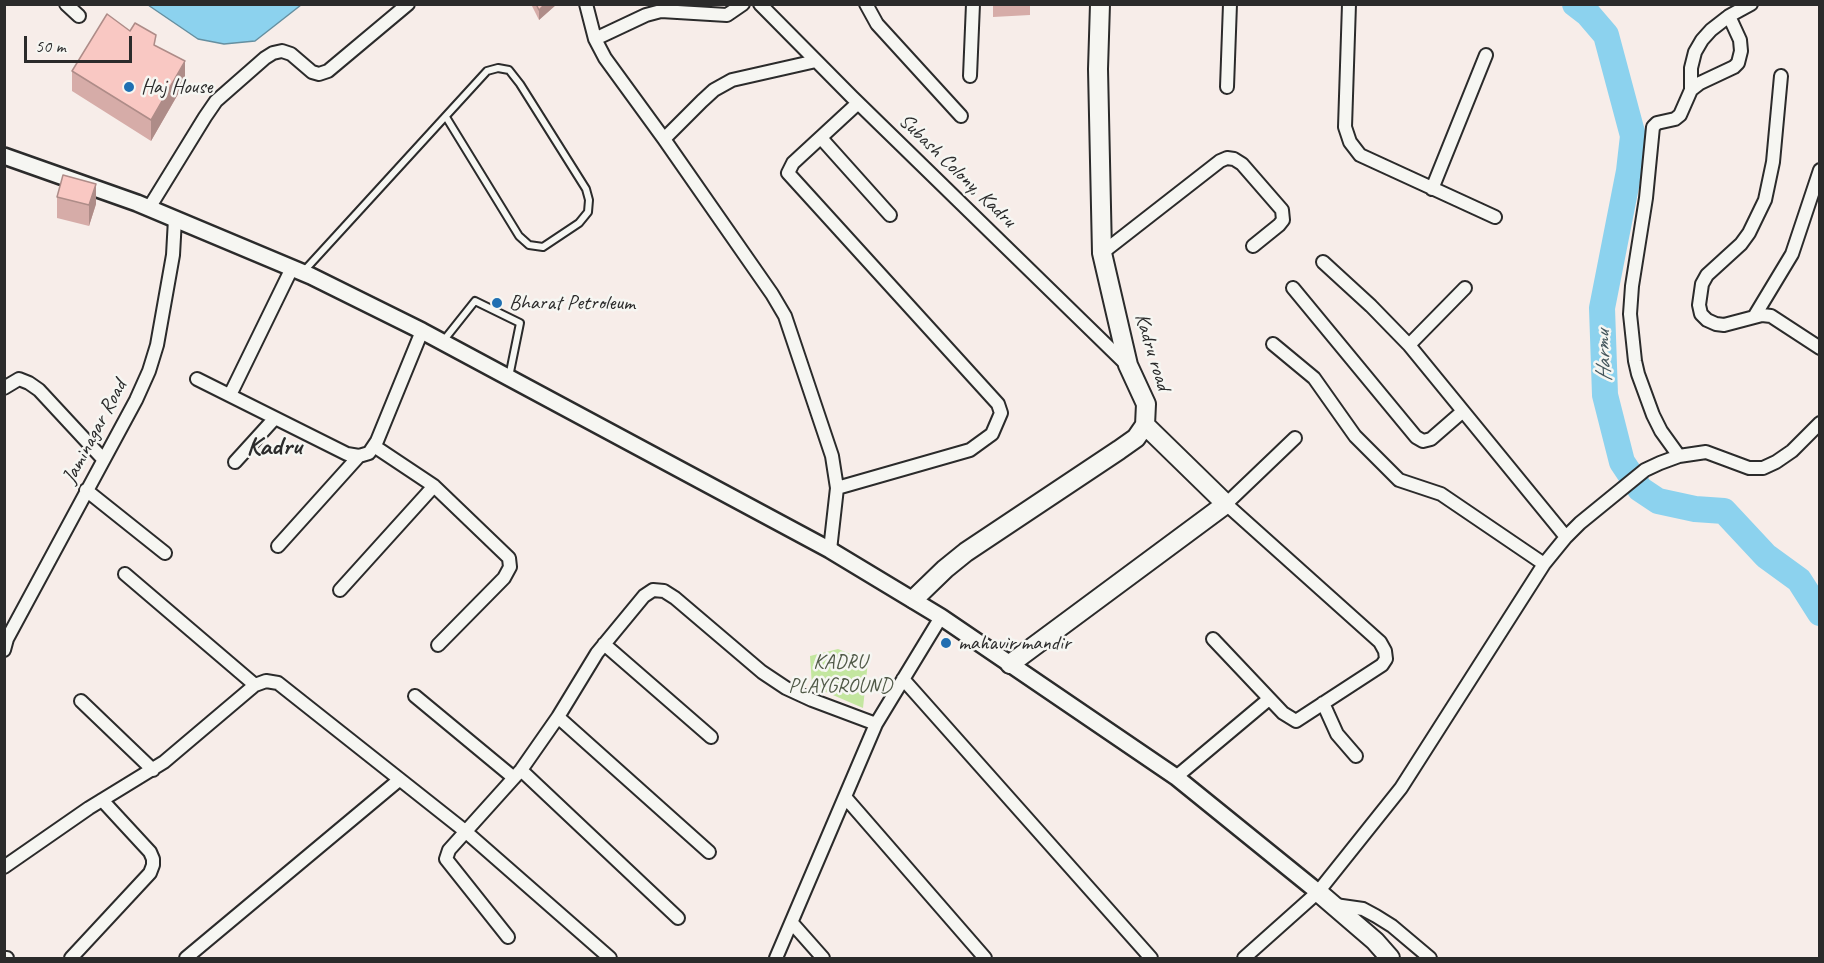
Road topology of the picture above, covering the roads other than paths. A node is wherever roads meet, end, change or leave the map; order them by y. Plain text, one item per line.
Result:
1 (66, 4) edge
2 (408, 4) edge
3 (586, 4) edge
4 (743, 4) edge
5 (760, 4) edge
6 (866, 4) edge
7 (973, 4) edge
8 (1100, 4) edge
9 (1230, 4) edge
10 (1349, 4) edge
11 (1751, 4) edge
12 (79, 16) dead end
13 (1730, 16) junction
14 (595, 39) junction
15 (1486, 55) dead end
16 (816, 62) junction
17 (970, 76) dead end
18 (1781, 76) dead end
19 (1227, 87) dead end
20 (1691, 90) junction
21 (858, 103) junction
22 (961, 116) dead end
23 (446, 117) junction
24 (821, 138) junction
25 (664, 139) junction
26 (4, 156) edge
27 (1820, 170) edge
28 (1432, 189) junction
29 (149, 208) junction
30 (890, 215) dead end
31 (1495, 217) dead end
32 (175, 219) junction
33 (1253, 246) dead end
34 (1102, 253) junction
35 (1323, 262) dead end
36 (298, 271) junction
37 (1293, 288) dead end
38 (1465, 288) dead end
39 (1754, 316) junction
40 (422, 331) junction
41 (443, 342) junction
42 (1273, 344) dead end
43 (1409, 345) junction
44 (1820, 348) edge
45 (1128, 365) junction
46 (197, 378) dead end
47 (509, 378) junction
48 (4, 388) edge
49 (230, 395) junction
50 (1462, 412) junction
51 (275, 418) junction
52 (1820, 423) edge
53 (1145, 425) junction
54 (1295, 438) dead end
55 (374, 446) junction
56 (359, 456) junction
57 (1679, 456) junction
58 (103, 459) junction
59 (235, 462) dead end
60 (434, 486) junction
61 (837, 488) junction
62 (86, 490) junction
63 (1226, 504) junction
64 (1566, 537) junction
65 (278, 546) dead end
66 (830, 550) junction
67 (165, 553) dead end
68 (1544, 564) junction
69 (125, 574) dead end
70 (340, 590) dead end
71 (914, 599) junction
72 (941, 617) junction
73 (1213, 639) dead end
74 (5, 642) edge
75 (604, 644) junction
76 (438, 645) dead end
77 (1010, 664) junction
78 (903, 679) junction
79 (255, 685) junction
80 (415, 696) dead end
81 (1269, 699) junction
82 (81, 700) dead end
83 (1323, 703) junction
84 (558, 717) junction
85 (876, 724) junction
86 (711, 737) dead end
87 (1356, 756) dead end
88 (153, 770) junction
89 (517, 774) junction
90 (1176, 777) junction
91 (399, 780) junction
92 (845, 796) junction
93 (102, 800) junction
94 (465, 831) junction
95 (709, 852) dead end
96 (4, 867) edge
97 (1318, 892) junction
98 (1334, 905) junction
99 (678, 918) dead end
100 (792, 923) junction
101 (508, 937) dead end
102 (71, 958) edge
103 (186, 958) edge
104 (610, 958) edge
105 (776, 958) edge
106 (823, 958) edge
107 (985, 958) edge
108 (1151, 958) edge
109 (1244, 958) edge
110 (1390, 958) edge
111 (1430, 958) edge

1 - 12 street
2 - 29 street
3 - 14 street
4 - 14 street
5 - 16 street, Subash Colony, Kadru
6 - 22 street
7 - 17 street
8 - 34 main road, Kadru road
9 - 19 street
10 - 28 street
11 - 13 street
13 - 20 street
13 - 20 street
14 - 25 street
15 - 28 street
16 - 21 street, Subash Colony, Kadru
16 - 25 street
18 - 39 street
20 - 57 street
21 - 24 street
21 - 45 street, Subash Colony, Kadru
23 - 23 lane
23 - 36 lane
24 - 30 street
24 - 61 street
25 - 61 street
26 - 29 street
27 - 39 street
28 - 31 street
29 - 32 street
32 - 36 street
32 - 58 street, Jaminagar Road
33 - 34 street
34 - 45 main road, Kadru road
35 - 43 street
36 - 40 street
36 - 49 street
37 - 50 street
38 - 43 street
39 - 44 street
40 - 41 street
40 - 55 street
41 - 47 street
41 - 47 lane
42 - 68 street
43 - 50 street
45 - 53 main road, Kadru road
46 - 49 street
47 - 66 street
48 - 58 street
49 - 51 street
50 - 64 street
51 - 56 street
51 - 59 street
52 - 57 street
53 - 63 main road
53 - 71 main road
54 - 63 street
55 - 56 street
55 - 60 street
56 - 65 street
57 - 64 street
58 - 62 street, Jaminagar Road
60 - 70 street
60 - 76 street
61 - 66 street
62 - 67 street
62 - 74 street, Jaminagar Road
63 - 77 main road
63 - 83 street
64 - 68 street
66 - 71 street
68 - 97 street
69 - 79 street
71 - 72 street
72 - 77 street
72 - 78 street
73 - 81 street
75 - 84 street
75 - 85 street
75 - 86 street
77 - 90 street
78 - 85 street
78 - 108 street
79 - 88 street
79 - 91 street
80 - 89 street
81 - 83 street
81 - 90 street
82 - 88 street
83 - 87 street
84 - 89 street
84 - 95 street
85 - 92 street
88 - 93 street
89 - 94 street
89 - 99 street
90 - 97 street
91 - 94 street
91 - 103 street
92 - 100 street
92 - 107 street
93 - 96 street
93 - 102 street
94 - 101 street
94 - 104 street
97 - 98 main road
97 - 109 street
98 - 110 main road
98 - 111 street
100 - 105 street
100 - 106 street

